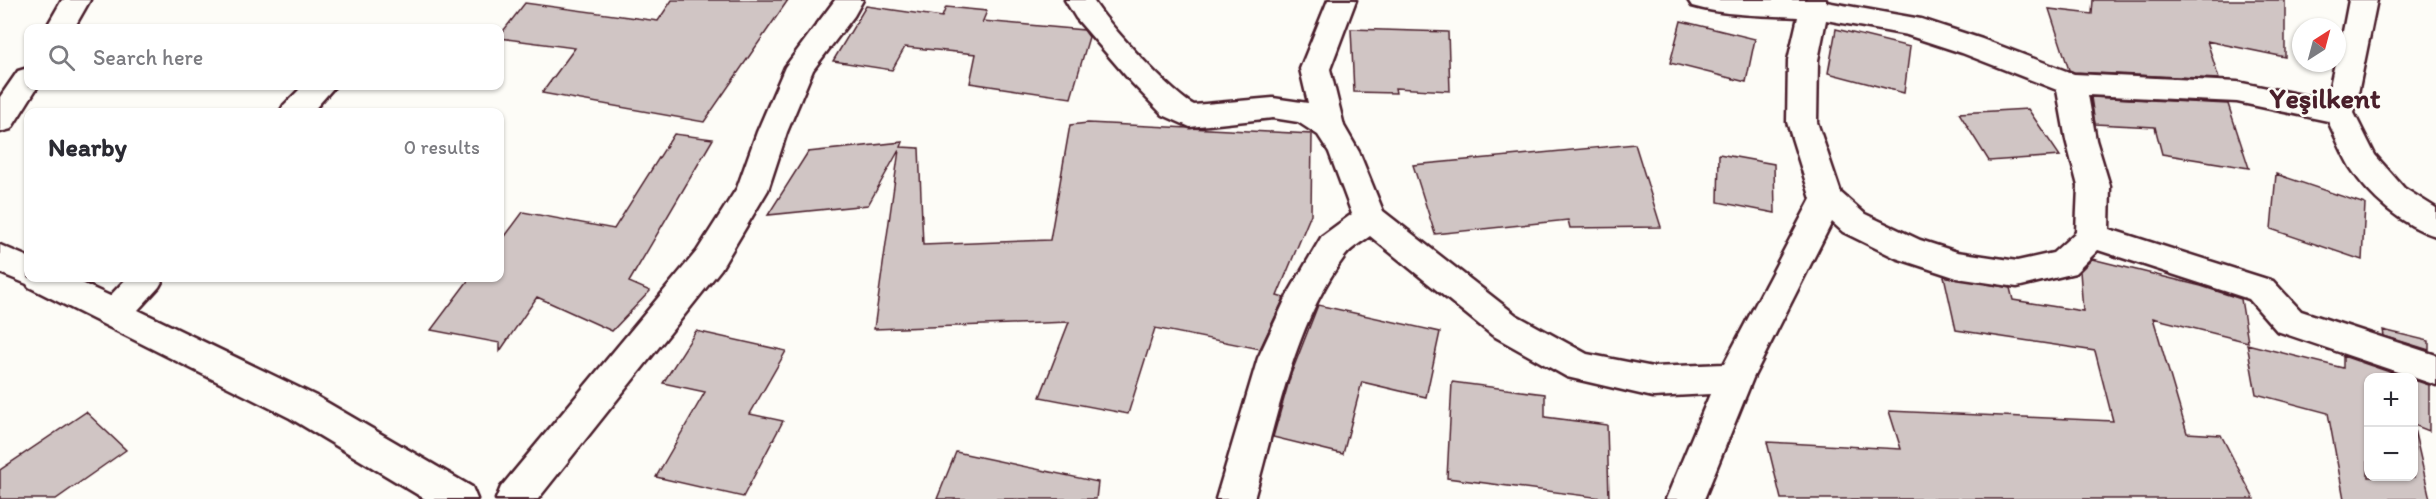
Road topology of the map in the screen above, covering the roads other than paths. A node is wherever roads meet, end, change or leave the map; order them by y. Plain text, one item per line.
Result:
1 (76, 0) edge
2 (849, 0) edge
3 (1079, 0) edge
4 (1342, 0) edge
5 (1702, 0) edge
6 (2363, 0) edge
7 (1813, 5) edge
8 (62, 24) edge
9 (24, 83) edge
10 (2071, 84) junction
11 (316, 90) edge
12 (299, 108) edge
13 (3, 111) edge
14 (2339, 113) junction
15 (1329, 127) junction
16 (1827, 199) junction
17 (1370, 218) junction
18 (2436, 224) edge
19 (2092, 236) junction
20 (0, 258) edge
21 (24, 269) edge
22 (49, 282) edge
23 (143, 282) edge
24 (115, 313) junction
25 (2436, 370) edge
26 (1735, 378) junction
27 (458, 499) edge
28 (515, 499) edge
29 (1235, 499) edge
30 (1684, 499) edge

1 - 8 street
2 - 28 street
3 - 15 street
4 - 15 street
5 - 7 street
6 - 14 street
7 - 10 street
7 - 16 street
9 - 13 street
10 - 14 street
10 - 19 street
11 - 12 street
14 - 18 street
15 - 17 street
16 - 19 street
16 - 26 street
17 - 26 street
17 - 29 street
19 - 25 street
20 - 21 street
22 - 24 street
23 - 24 street
24 - 27 street
26 - 30 street

